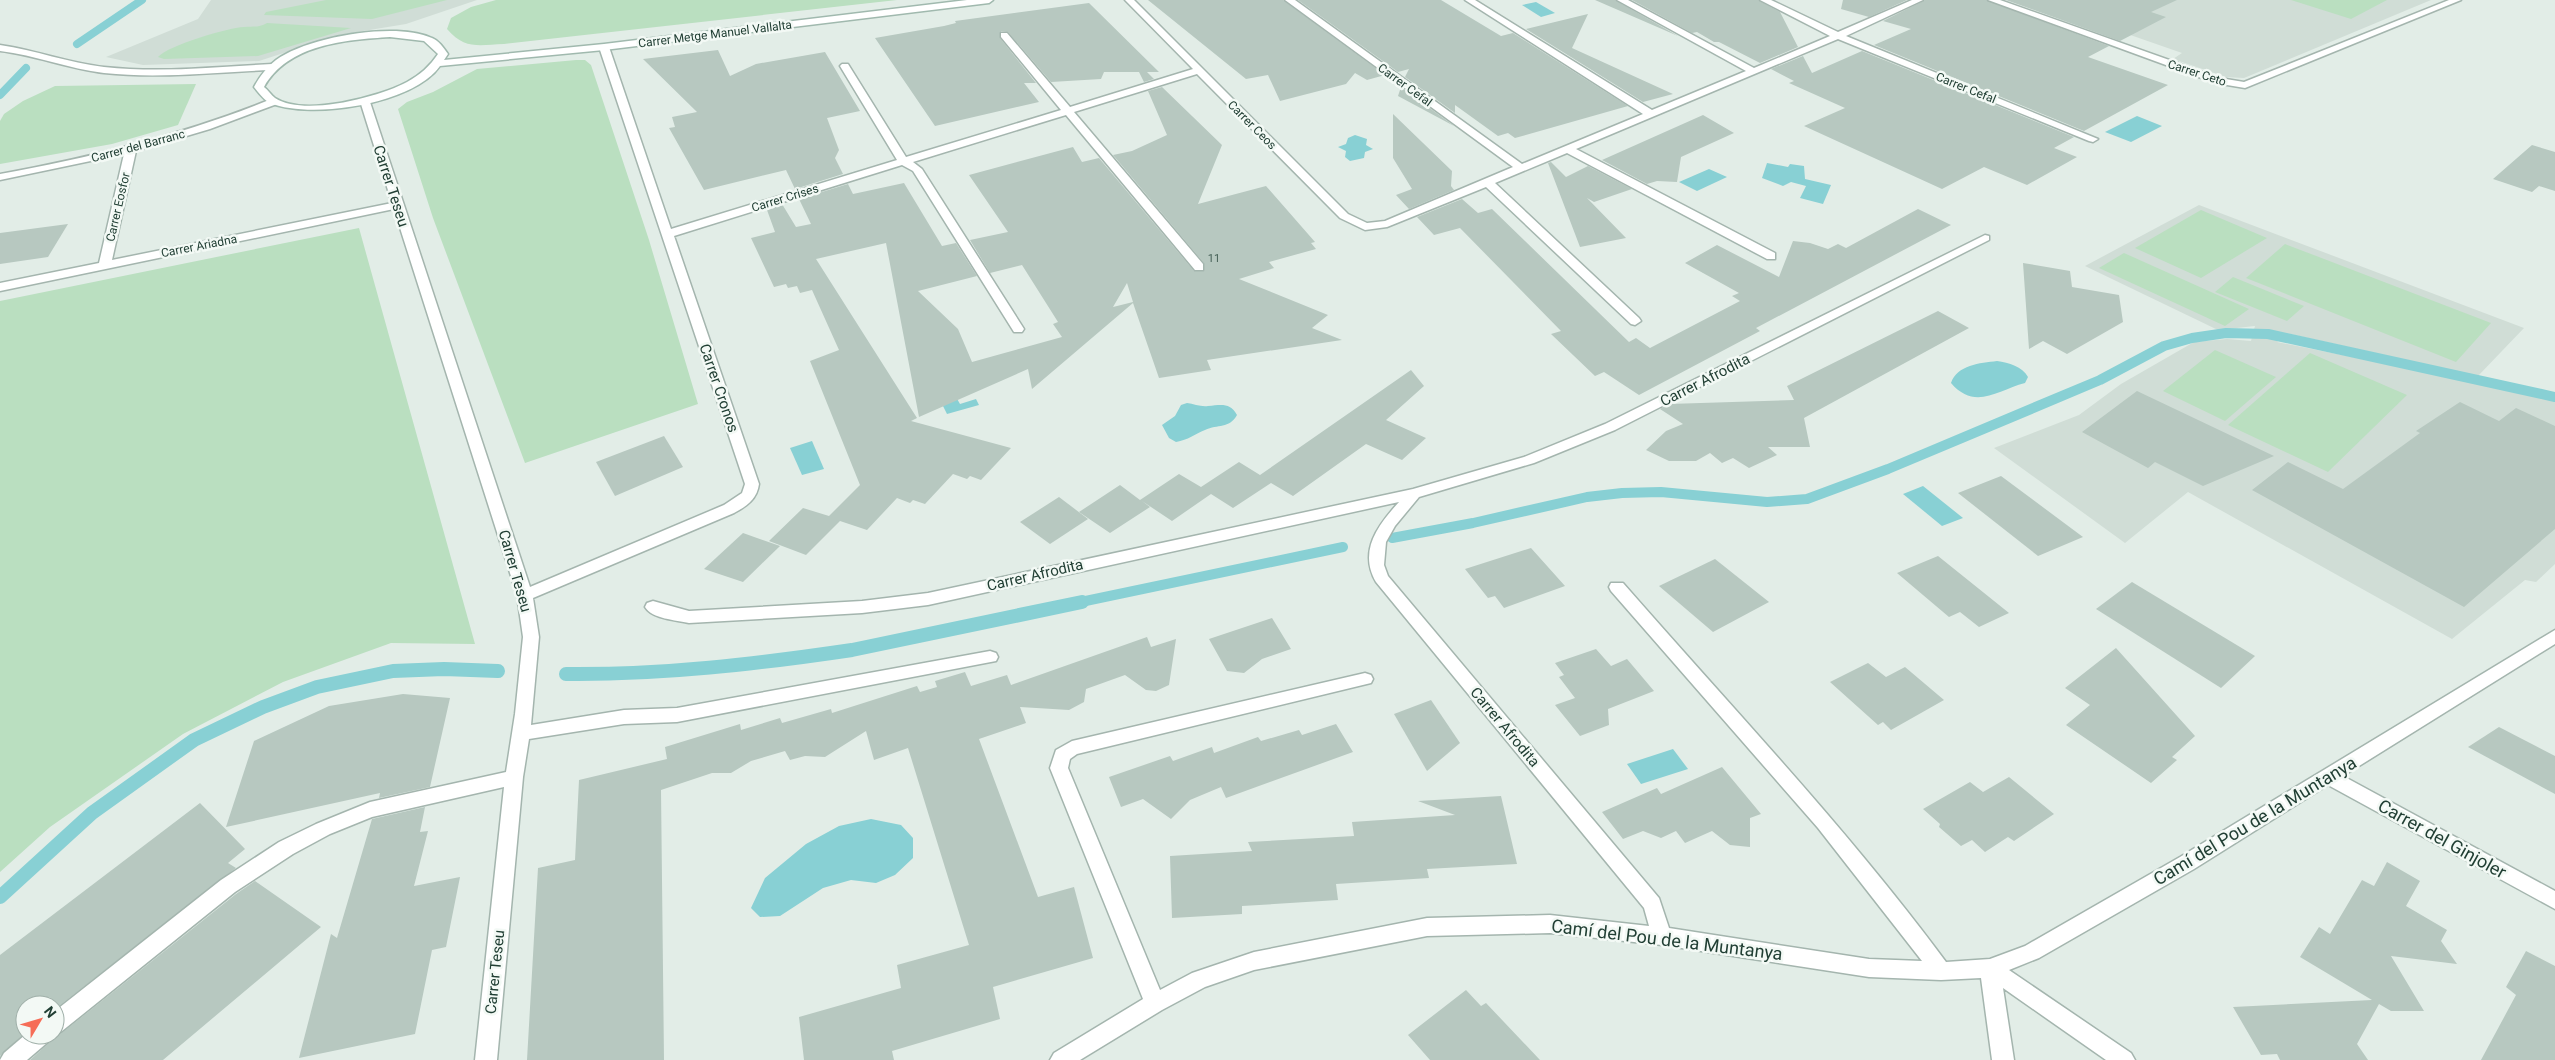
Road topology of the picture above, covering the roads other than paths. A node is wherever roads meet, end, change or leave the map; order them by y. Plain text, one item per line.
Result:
1 (989, 0) edge
2 (1128, 0) edge
3 (1289, 0) edge
4 (1469, 0) edge
5 (1621, 0) edge
6 (1764, 0) edge
7 (1919, 0) edge
8 (1992, 0) edge
9 (2457, 0) edge
10 (1004, 35) dead end
11 (1838, 36) junction
12 (604, 47) junction
13 (0, 48) edge
14 (440, 63) junction
15 (845, 66) dead end
16 (272, 67) junction
17 (1198, 71) junction
18 (1753, 71) junction
19 (365, 101) junction
20 (273, 102) junction
21 (1067, 111) junction
22 (1651, 114) junction
23 (2093, 140) dead end
24 (131, 149) junction
25 (1568, 149) junction
26 (904, 161) junction
27 (1521, 168) junction
28 (0, 177) edge
29 (1486, 182) junction
30 (398, 205) junction
31 (667, 234) junction
32 (1985, 238) dead end
33 (1771, 256) dead end
34 (105, 265) junction
35 (1199, 266) dead end
36 (0, 287) edge
37 (1635, 321) dead end
38 (1018, 329) dead end
39 (1414, 494) junction
40 (1617, 587) dead end
41 (525, 595) junction
42 (653, 607) dead end
43 (2555, 636) edge
44 (990, 657) dead end
45 (1365, 679) dead end
46 (522, 733) junction
47 (2328, 776) junction
48 (514, 777) junction
49 (2555, 901) edge
50 (1662, 936) junction
51 (1990, 968) junction
52 (1941, 971) junction
53 (1155, 1003) junction
54 (65, 1016) edge
55 (29, 1045) edge
56 (10, 1060) edge
57 (486, 1060) edge
58 (1061, 1060) edge
59 (2003, 1060) edge
60 (2124, 1060) edge

1 - 12 street, Carrer Metge Manuel Vallalta
2 - 17 street, Carrer Ceos
3 - 27 street, Carrer Cefal
4 - 22 street
5 - 18 street
6 - 11 street, Carrer Cefal
7 - 11 street
8 - 9 street, Carrer Ceto
10 - 21 street
11 - 18 street
11 - 23 street, Carrer Cefal
12 - 14 street, Carrer Metge Manuel Vallalta
12 - 31 street, Carrer Cronos
13 - 16 street
14 - 16 street
14 - 19 street
15 - 26 street
16 - 20 street
17 - 21 street, Carrer Crises
17 - 29 street, Carrer Ceos
18 - 22 street
19 - 20 street
19 - 30 street, Carrer Teseu
20 - 24 street, Carrer del Barranc
21 - 26 street, Carrer Crises
21 - 35 street
22 - 25 street
24 - 28 street, Carrer del Barranc
24 - 34 street, Carrer Eosfor
25 - 27 street
25 - 33 street
26 - 31 street, Carrer Crises
26 - 38 street
27 - 29 street
29 - 37 street
30 - 34 street, Carrer Ariadna
30 - 41 street, Carrer Teseu
31 - 41 street, Carrer Cronos
32 - 39 street, Carrer Afrodita
34 - 36 street, Carrer Ariadna
39 - 42 street, Carrer Afrodita
39 - 50 street, Carrer Afrodita
40 - 52 street
41 - 46 street, Carrer Teseu
43 - 47 street, Camí del Pou de la Muntanya
44 - 46 street
45 - 53 street
46 - 48 street, Carrer Teseu
47 - 49 street, Carrer del Ginjoler
47 - 51 street, Camí del Pou de la Muntanya
48 - 54 street
48 - 57 street, Carrer Teseu
50 - 52 street, Camí del Pou de la Muntanya
50 - 53 street, Camí del Pou de la Muntanya
51 - 52 street, Camí del Pou de la Muntanya
51 - 59 street
51 - 60 street
53 - 58 street, Camí del Pou de la Muntanya
55 - 56 street

